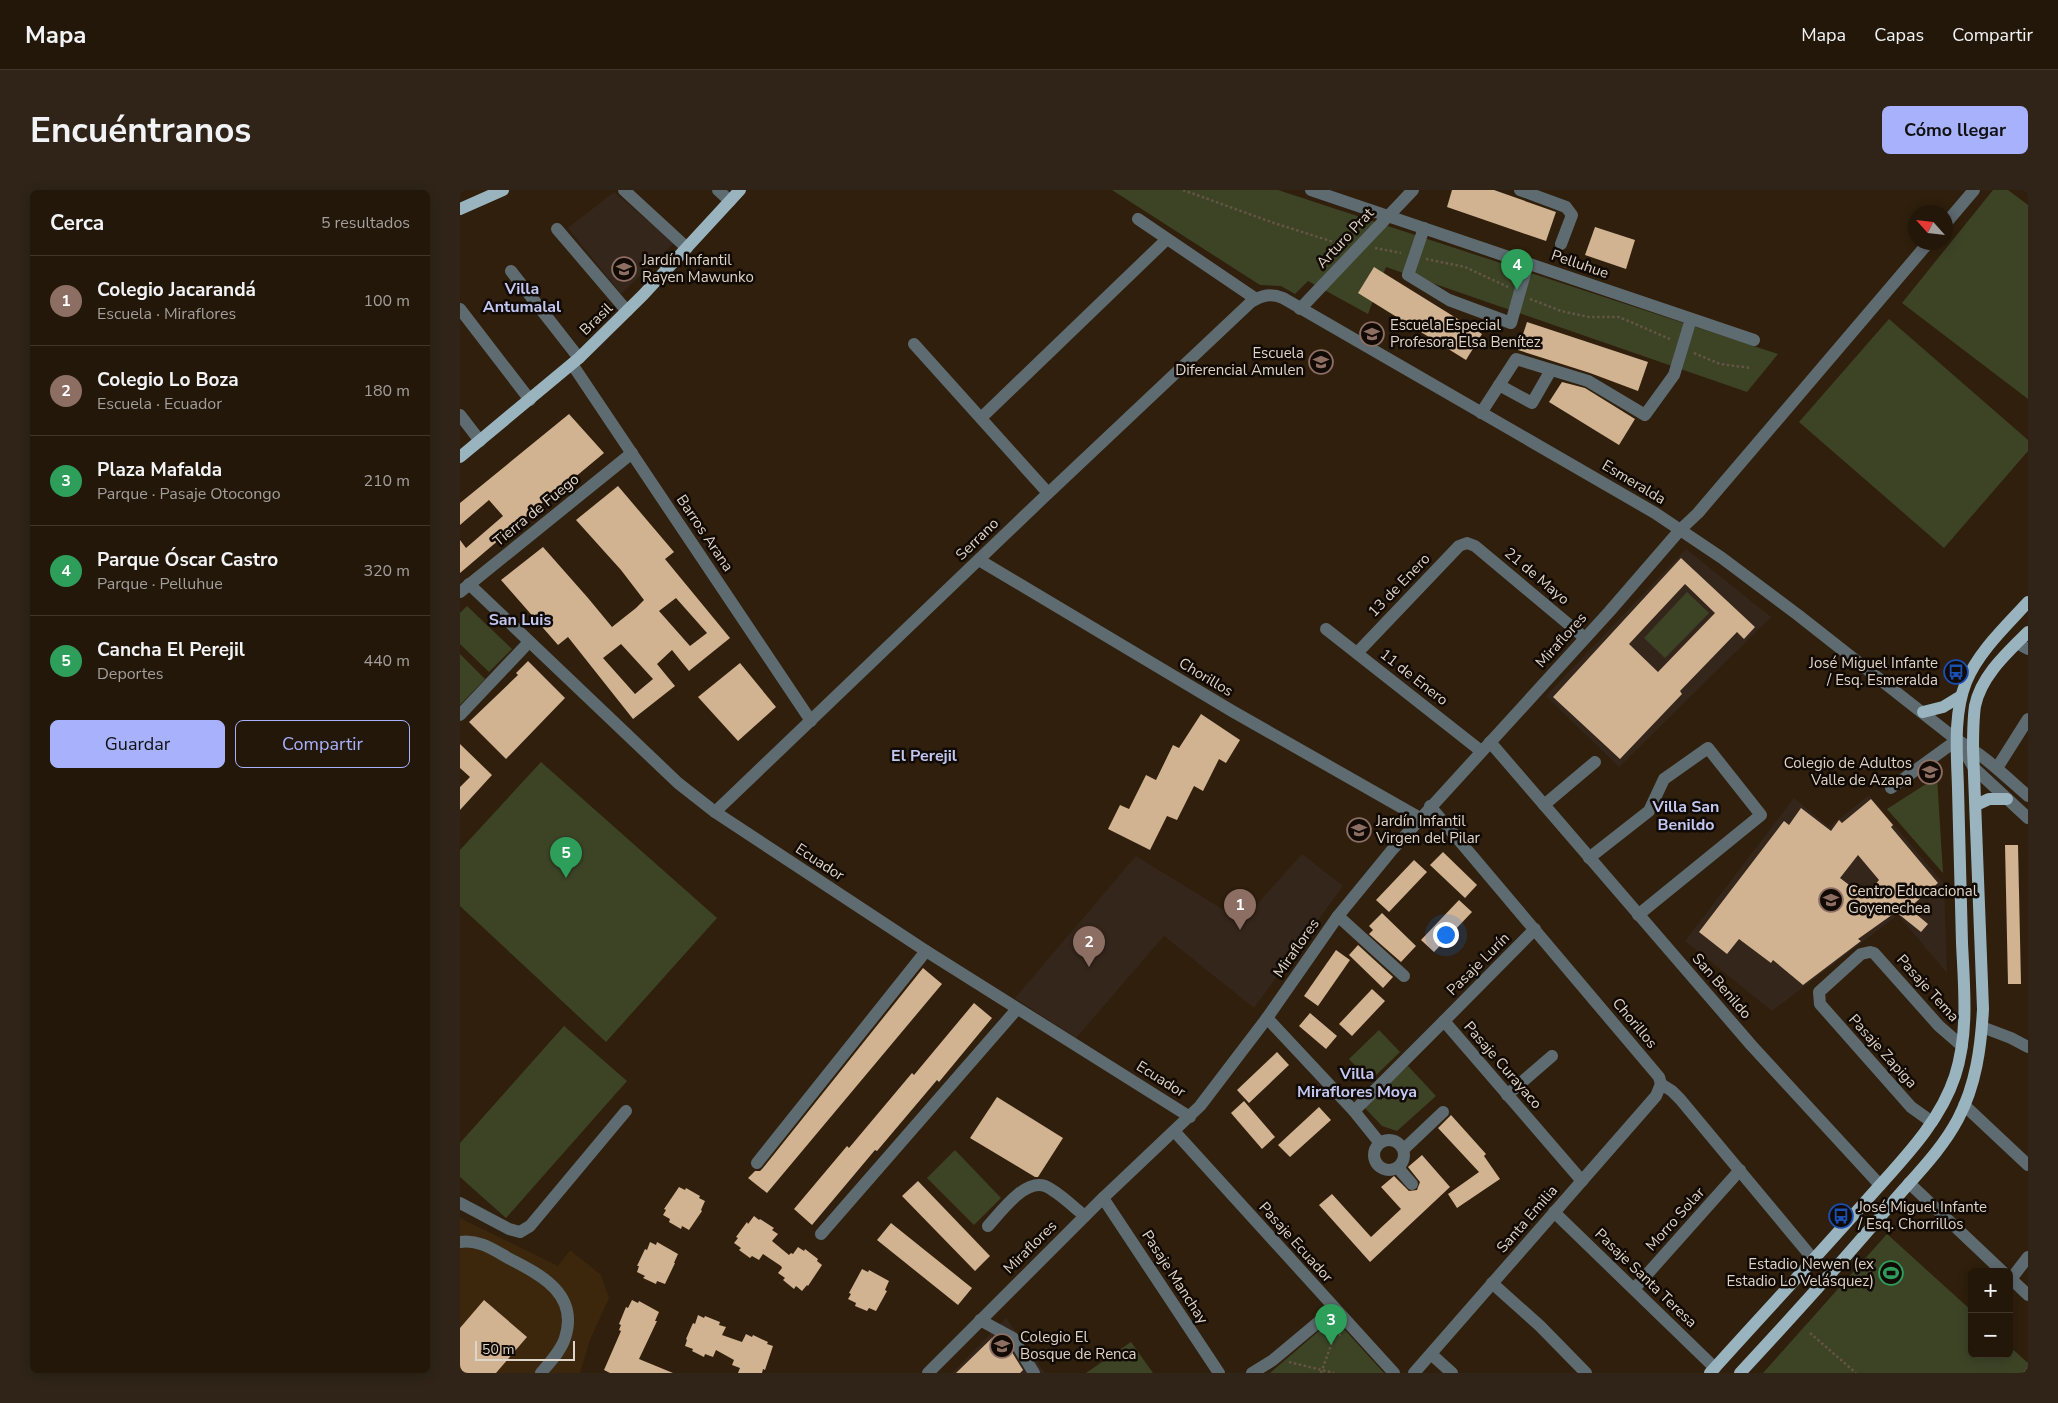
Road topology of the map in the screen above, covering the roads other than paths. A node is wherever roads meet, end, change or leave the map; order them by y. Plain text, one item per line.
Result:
1 (504, 190) edge
2 (624, 190) edge
3 (718, 190) edge
4 (740, 190) edge
5 (1311, 190) edge
6 (1413, 190) edge
7 (1520, 190) edge
8 (1974, 190) edge
9 (730, 201) junction
10 (460, 209) edge
11 (1953, 215) edge
12 (1388, 216) junction
13 (1138, 219) dead end
14 (1424, 228) junction
15 (557, 229) dead end
16 (1167, 239) junction
17 (1561, 244) dead end
18 (687, 248) junction
19 (1922, 250) edge
20 (1528, 263) junction
21 (511, 271) dead end
22 (1261, 297) junction
23 (460, 309) edge
24 (1300, 309) junction
25 (627, 311) junction
26 (1690, 318) junction
27 (1754, 340) dead end
28 (914, 344) dead end
29 (575, 361) junction
30 (1551, 370) junction
31 (1500, 385) junction
32 (530, 400) junction
33 (1481, 412) junction
34 (460, 416) edge
35 (981, 418) junction
36 (480, 441) junction
37 (632, 453) junction
38 (460, 457) edge
39 (1048, 493) junction
40 (1680, 530) junction
41 (1467, 543) joint
42 (979, 560) junction
43 (465, 588) edge
44 (2028, 602) edge
45 (1326, 629) dead end
46 (2028, 632) edge
47 (1585, 638) junction
48 (529, 642) junction
49 (2017, 643) junction
50 (2028, 650) edge
51 (1356, 653) junction
52 (1961, 696) junction
53 (1923, 712) junction
54 (460, 715) edge
55 (2028, 719) edge
56 (810, 721) junction
57 (1957, 740) junction
58 (1486, 747) junction
59 (1973, 749) junction
60 (1595, 762) dead end
61 (1974, 768) junction
62 (1997, 768) junction
63 (1891, 788) dead end
64 (2028, 796) edge
65 (2008, 799) junction
66 (1544, 805) junction
67 (1976, 805) junction
68 (1430, 806) junction
69 (715, 812) junction
70 (1420, 818) junction
71 (2028, 818) edge
72 (1589, 858) junction
73 (1638, 915) junction
74 (1338, 916) junction
75 (1535, 929) junction
76 (926, 951) junction
77 (1404, 976) dead end
78 (1818, 996) joint
79 (1017, 1009) junction
80 (1267, 1018) junction
81 (1444, 1021) junction
82 (1982, 1027) junction
83 (1962, 1046) junction
84 (2028, 1047) edge
85 (1552, 1056) dead end
86 (1662, 1084) junction
87 (1507, 1095) junction
88 (1964, 1105) junction
89 (626, 1111) dead end
90 (1354, 1111) junction
91 (1443, 1112) dead end
92 (1190, 1117) junction
93 (1932, 1122) junction
94 (1175, 1132) junction
95 (1380, 1142) junction
96 (1404, 1149) junction
97 (757, 1163) dead end
98 (2028, 1165) edge
99 (1398, 1168) junction
100 (1740, 1170) junction
101 (1582, 1181) junction
102 (1909, 1183) junction
103 (1412, 1184) dead end
104 (1880, 1185) junction
105 (1103, 1198) junction
106 (460, 1203) edge
107 (1554, 1212) junction
108 (1085, 1216) junction
109 (988, 1226) dead end
110 (821, 1234) dead end
111 (460, 1242) edge
112 (2028, 1257) edge
113 (1814, 1260) junction
114 (1999, 1268) edge
115 (2013, 1271) edge
116 (2013, 1281) edge
117 (1492, 1283) junction
118 (1634, 1289) junction
119 (2028, 1295) edge
120 (1334, 1309) junction
121 (980, 1320) junction
122 (1431, 1354) junction
123 (1713, 1370) edge
124 (541, 1373) edge
125 (928, 1373) edge
126 (1034, 1373) edge
127 (1219, 1373) edge
128 (1252, 1373) edge
129 (1394, 1373) edge
130 (1414, 1373) edge
131 (1452, 1373) edge
132 (1586, 1373) edge
133 (1740, 1373) edge

1 - 10 main road
2 - 18 street
3 - 9 street
4 - 9 main road, Brasil
5 - 12 street, Pelluhue
6 - 12 street, Arturo Prat
7 - 17 street
8 - 11 street
9 - 18 main road, Brasil
12 - 14 street, Pelluhue
12 - 24 street, Arturo Prat
13 - 16 street, Esmeralda
14 - 20 street, Pelluhue
14 - 20 street
15 - 25 street
16 - 22 street, Esmeralda
16 - 35 street
18 - 25 main road, Brasil
19 - 40 street, Miraflores
20 - 26 street, Pelluhue
21 - 29 street, Barros Arana
22 - 24 street, Esmeralda
22 - 39 street, Serrano
23 - 32 street
24 - 33 street, Esmeralda
25 - 29 main road, Brasil
26 - 27 street, Pelluhue
26 - 30 street
28 - 35 street
29 - 32 main road, Brasil
29 - 37 street, Barros Arana
30 - 31 street
30 - 31 street
31 - 33 street
32 - 36 main road, Brasil
33 - 40 street, Esmeralda
34 - 36 street
35 - 39 street
36 - 38 main road, Brasil
37 - 43 street, Tierra de Fuego
37 - 56 street, Barros Arana
39 - 42 street, Serrano
40 - 47 street, Miraflores
40 - 53 street, Esmeralda
41 - 47 street, 21 de Mayo
41 - 51 street, 13 de Enero
42 - 56 street, Serrano
42 - 70 street, Chorillos
43 - 48 street, Ecuador
44 - 52 main road
45 - 51 street, 11 de Enero
46 - 49 main road
47 - 58 street, Miraflores
48 - 54 street
48 - 69 street, Ecuador
49 - 50 street
49 - 59 main road
51 - 58 street, 11 de Enero
52 - 53 main road
52 - 57 main road
53 - 57 street, Esmeralda
55 - 62 street
56 - 69 street, Serrano
57 - 59 street, Esmeralda
57 - 61 street, Esmeralda
57 - 63 street
57 - 83 main road
58 - 66 street, San Benildo
58 - 68 street, Miraflores
59 - 61 main road
59 - 62 street, Esmeralda
60 - 66 street
61 - 65 street, Esmeralda
61 - 67 main road
62 - 64 street, Esmeralda
65 - 67 main road
65 - 71 street, Esmeralda
66 - 72 street, San Benildo
67 - 82 main road
68 - 70 street, Miraflores
68 - 75 street, Chorillos
69 - 76 street, Ecuador
70 - 74 street, Miraflores
72 - 73 street, San Benildo
72 - 73 street
73 - 104 street, San Benildo
74 - 77 street
74 - 80 street, Miraflores
75 - 81 street, Pasaje Lurín
75 - 86 street, Chorillos
76 - 79 street, Ecuador
76 - 97 street
78 - 83 street, Pasaje Tema
78 - 93 street, Pasaje Zapiga
79 - 92 street, Ecuador
79 - 110 street
80 - 90 street
80 - 92 street, Miraflores
81 - 87 street, Pasaje Curayaco
81 - 90 street, Pasaje Curayaco
82 - 84 street
82 - 88 main road
83 - 93 main road
85 - 87 street
86 - 100 street, Chorillos
86 - 101 street, Santa Emilia
87 - 101 street, Pasaje Curayaco
88 - 98 street
88 - 102 main road
89 - 106 street
90 - 95 street
91 - 96 street
92 - 94 street, Miraflores
93 - 104 main road
94 - 105 street, Miraflores
94 - 120 street, Pasaje Ecuador
95 - 96 street
95 - 99 street
96 - 99 street
99 - 103 street
100 - 113 street, Chorillos
100 - 118 street, Morro Solar
101 - 107 street, Santa Emilia
102 - 114 street
102 - 133 main road
104 - 113 main road
105 - 108 street, Miraflores
105 - 127 street, Pasaje Manchay
107 - 117 street, Santa Emilia
107 - 118 street, Pasaje Santa Teresa
108 - 109 street
108 - 121 street, Miraflores
111 - 124 street
112 - 115 street
113 - 123 main road
116 - 119 street
117 - 122 street, Santa Emilia
117 - 132 street
118 - 123 street, Pasaje Santa Teresa
120 - 128 street
120 - 129 street, Pasaje Ecuador
121 - 125 street, Miraflores
121 - 126 street
122 - 130 street, Santa Emilia
122 - 131 street

